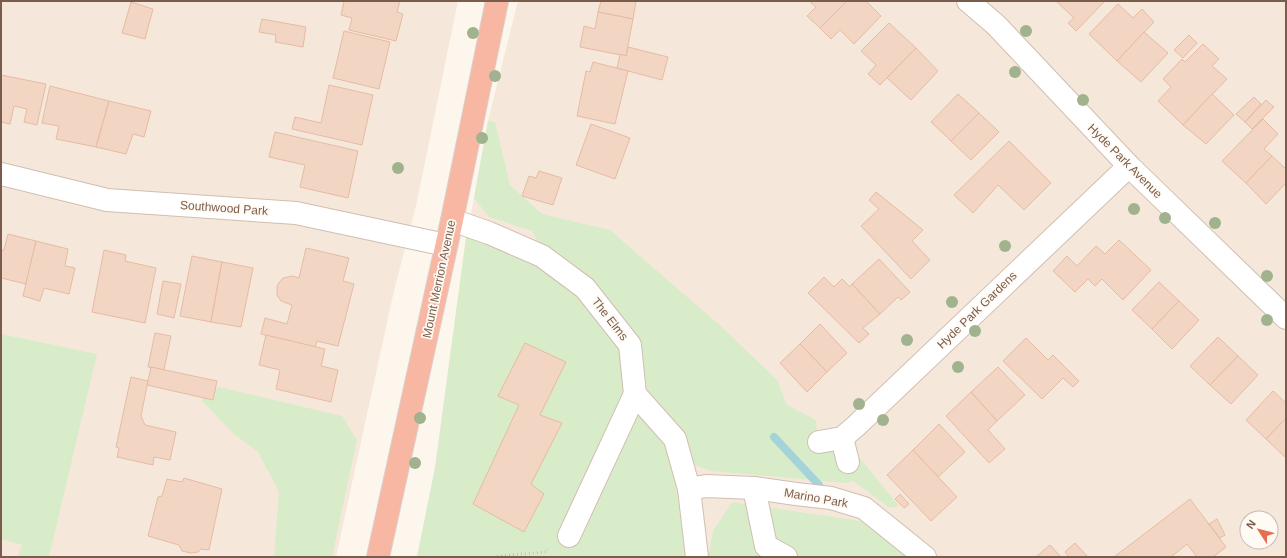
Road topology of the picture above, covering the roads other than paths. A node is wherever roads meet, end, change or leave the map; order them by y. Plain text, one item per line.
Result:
1 (497, 1) edge
2 (968, 1) edge
3 (1129, 166) junction
4 (1, 174) edge
5 (452, 220) junction
6 (446, 245) junction
7 (1286, 318) edge
8 (635, 394) junction
9 (842, 438) junction
10 (819, 442) dead end
11 (848, 462) dead end
12 (754, 488) junction
13 (689, 489) junction
14 (569, 536) dead end
15 (378, 557) edge
16 (697, 557) edge
17 (786, 557) edge
18 (925, 557) edge

1 - 5 highway, Mount Merrion Avenue
2 - 3 street, Hyde Park Avenue
3 - 7 street, Hyde Park Avenue
3 - 9 street, Hyde Park Gardens
4 - 6 street, Southwood Park
5 - 6 highway, Mount Merrion Avenue
5 - 8 street, The Elms
6 - 15 highway, Mount Merrion Avenue
8 - 13 street
8 - 14 street
9 - 10 street
9 - 11 street
12 - 13 street, Marino Park
12 - 17 street
12 - 18 street, Marino Park
13 - 16 street

